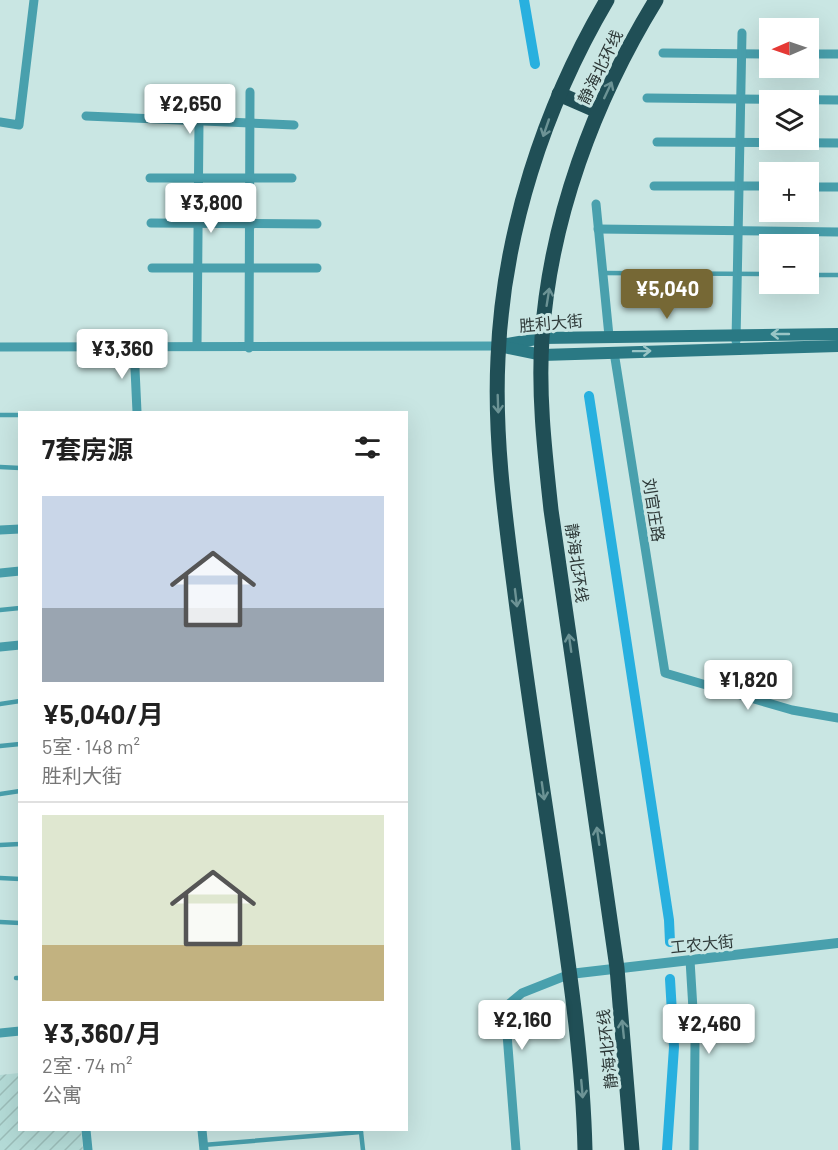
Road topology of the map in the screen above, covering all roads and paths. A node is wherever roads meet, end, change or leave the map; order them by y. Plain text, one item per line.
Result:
1 (34, 0) edge
2 (608, 0) edge
3 (656, 0) edge
4 (742, 33) dead end
5 (663, 53) dead end
6 (742, 54) junction
7 (759, 54) edge
8 (819, 54) edge
9 (838, 54) edge
10 (250, 92) dead end
11 (559, 94) junction
12 (647, 98) dead end
13 (741, 99) junction
14 (838, 100) edge
15 (598, 111) junction
16 (86, 116) dead end
17 (0, 122) edge
18 (199, 122) junction
19 (248, 123) junction
20 (294, 125) dead end
21 (657, 142) dead end
22 (740, 143) junction
23 (838, 144) edge
24 (150, 178) dead end
25 (198, 178) junction
26 (249, 178) junction
27 (292, 178) dead end
28 (654, 186) dead end
29 (739, 186) junction
30 (759, 186) edge
31 (819, 186) edge
32 (838, 187) edge
33 (596, 204) dead end
34 (151, 223) dead end
35 (198, 223) junction
36 (249, 224) junction
37 (317, 224) dead end
38 (598, 228) junction
39 (739, 230) junction
40 (838, 232) edge
41 (152, 268) dead end
42 (197, 268) junction
43 (249, 268) junction
44 (317, 268) dead end
45 (602, 273) junction
46 (738, 274) junction
47 (759, 274) edge
48 (819, 275) edge
49 (838, 275) edge
50 (737, 334) junction
51 (838, 334) edge
52 (609, 336) junction
53 (542, 338) junction
54 (134, 346) junction
55 (197, 346) junction
56 (499, 346) junction
57 (838, 346) edge
58 (0, 347) edge
59 (249, 348) junction
60 (736, 349) junction
61 (614, 352) junction
62 (542, 355) junction
63 (137, 411) edge
64 (0, 415) edge
65 (18, 416) edge
66 (0, 467) edge
67 (18, 468) edge
68 (18, 529) edge
69 (0, 530) edge
70 (18, 571) edge
71 (0, 573) edge
72 (18, 608) edge
73 (0, 610) edge
74 (18, 645) edge
75 (0, 647) edge
76 (18, 701) edge
77 (0, 704) edge
78 (838, 718) edge
79 (18, 744) edge
80 (0, 746) edge
81 (18, 791) edge
82 (0, 794) edge
83 (18, 844) edge
84 (0, 845) edge
85 (0, 878) edge
86 (18, 879) edge
87 (0, 922) edge
88 (18, 923) edge
89 (838, 943) edge
90 (690, 960) junction
91 (617, 968) junction
92 (570, 974) junction
93 (18, 1031) edge
94 (0, 1033) edge
95 (86, 1131) edge
96 (202, 1131) edge
97 (361, 1131) edge
98 (203, 1148) edge
99 (88, 1150) edge
100 (192, 1150) edge
101 (363, 1150) edge
102 (516, 1150) edge
103 (585, 1150) edge
104 (632, 1150) edge
105 (694, 1150) edge

1 - 17 street
2 - 11 highway, 静海北环线
15 -> 3 highway, 静海北环线
4 - 6 street
5 - 6 street
6 - 7 street
6 - 13 street
8 - 9 street
10 - 19 street
11 - 15 highway
11 -> 56 highway, 静海北环线
12 - 13 street
13 - 14 street
13 - 22 street
53 -> 15 highway, 静海北环线
16 - 18 street
18 - 19 street
18 - 25 street
19 - 20 street
19 - 26 street
21 - 22 street
22 - 23 street
22 - 29 street
24 - 25 street
25 - 26 street
25 - 35 street
26 - 27 street
26 - 36 street
28 - 29 street
29 - 30 street
29 - 39 street
31 - 32 street
33 - 38 street
34 - 35 street
35 - 36 street
35 - 42 street
36 - 37 street
36 - 43 street
38 - 39 street
38 - 45 street
39 - 40 street
39 - 46 street
41 - 42 street
42 - 43 street
42 - 55 street
43 - 44 street
43 - 59 street
45 - 46 lane
45 - 52 street
46 - 47 lane
46 - 50 street
48 - 49 lane
51 -> 50 main road, 胜利大街
50 - 52 main road, 胜利大街
50 - 60 street
52 - 53 main road, 胜利大街
53 - 56 main road, 胜利大街
53 - 62 highway, 静海北环线
54 - 55 street
54 - 58 street
54 - 63 street
55 - 59 street
56 - 59 street
56 - 62 main road, 胜利大街
56 -> 92 highway, 静海北环线
57 - 60 main road, 胜利大街
61 -> 60 main road, 胜利大街
61 - 62 main road, 胜利大街
61 - 78 street, 刘官庄路
91 -> 62 highway, 静海北环线
64 - 65 lane
66 - 67 lane
68 - 69 street
70 - 71 street
72 - 73 lane
74 - 75 street
76 - 77 lane
79 - 80 lane
81 - 82 lane
83 - 84 lane
85 - 86 lane
87 - 88 lane
89 - 90 street, 工农大街
90 - 91 street, 工农大街
90 - 105 street
91 - 92 street, 工农大街
104 -> 91 highway, 静海北环线
92 - 102 street
92 -> 103 highway, 静海北环线
93 - 94 street
95 - 99 street
96 - 98 street
97 - 98 lane
97 - 101 lane
98 - 100 street

